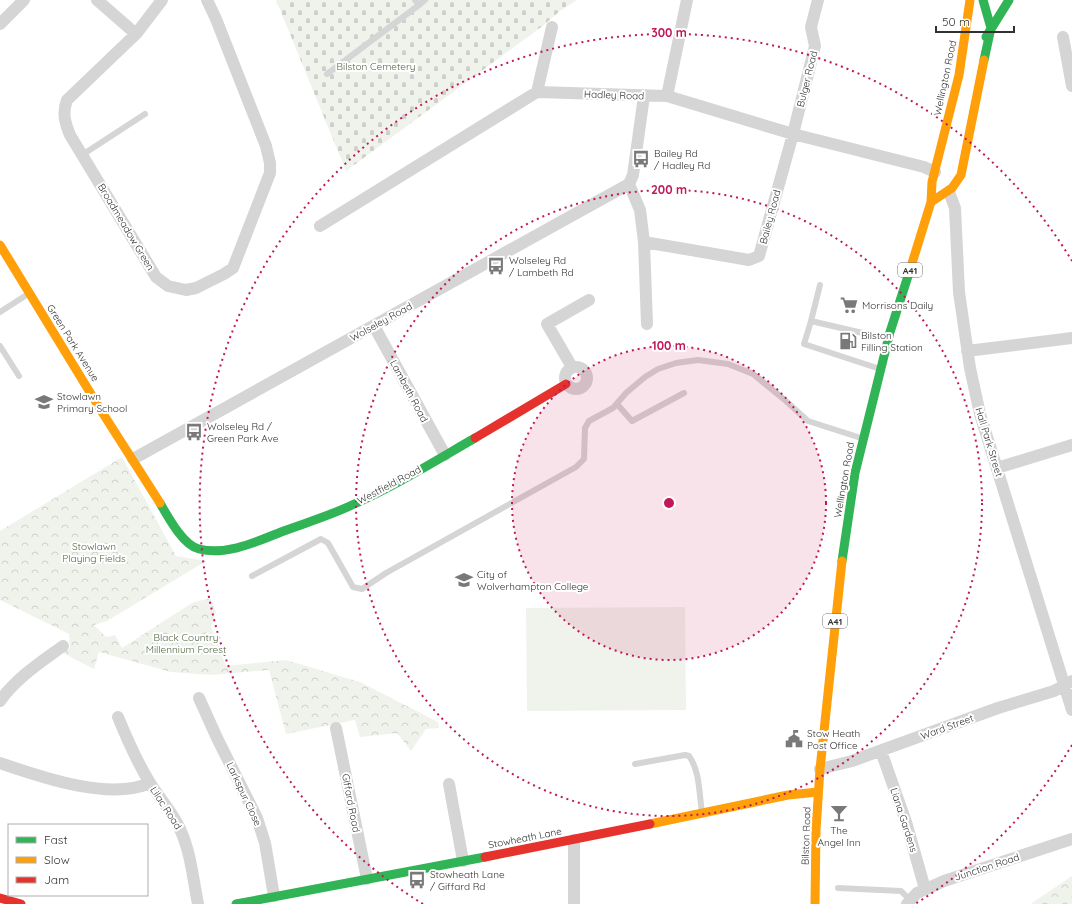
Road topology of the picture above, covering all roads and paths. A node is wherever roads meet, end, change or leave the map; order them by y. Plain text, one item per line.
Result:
1 (24, 0) edge
2 (97, 0) edge
3 (162, 0) edge
4 (206, 0) edge
5 (425, 0) edge
6 (687, 0) edge
7 (818, 0) edge
8 (970, 0) edge
9 (983, 0) edge
10 (1008, 0) edge
11 (417, 2) edge
12 (0, 24) edge
13 (552, 27) dead end
14 (991, 28) junction
15 (136, 34) junction
16 (1063, 37) dead end
17 (978, 50) dead end
18 (969, 62) dead end
19 (327, 74) dead end
20 (959, 75) junction
21 (1072, 86) edge
22 (538, 92) junction
23 (644, 96) junction
24 (667, 96) junction
25 (145, 114) dead end
26 (793, 134) junction
27 (82, 155) junction
28 (954, 165) junction
29 (935, 171) junction
30 (629, 184) junction
31 (949, 192) junction
32 (931, 202) junction
33 (320, 226) dead end
34 (644, 242) junction
35 (0, 245) edge
36 (820, 285) dead end
37 (29, 293) junction
38 (589, 300) dead end
39 (0, 312) edge
40 (811, 321) junction
41 (647, 324) dead end
42 (374, 326) junction
43 (1072, 338) edge
44 (889, 339) junction
45 (0, 346) edge
46 (967, 351) junction
47 (572, 368) junction
48 (880, 370) junction
49 (19, 376) dead end
50 (566, 384) junction
51 (684, 393) dead end
52 (617, 404) junction
53 (862, 439) junction
54 (1071, 448) edge
55 (444, 455) junction
56 (133, 459) junction
57 (997, 468) junction
58 (198, 549) joint
59 (252, 576) dead end
60 (63, 646) dead end
61 (1068, 683) edge
62 (199, 698) dead end
63 (0, 701) edge
64 (1072, 710) edge
65 (118, 717) dead end
66 (336, 728) dead end
67 (881, 751) junction
68 (0, 763) edge
69 (635, 764) dead end
70 (820, 770) junction
71 (150, 783) junction
72 (449, 784) dead end
73 (818, 792) junction
74 (702, 812) junction
75 (1072, 839) edge
76 (574, 840) junction
77 (463, 861) junction
78 (366, 879) junction
79 (838, 888) dead end
80 (925, 889) junction
81 (274, 896) junction
82 (0, 898) edge
83 (909, 902) edge
84 (21, 904) edge
85 (198, 904) edge
86 (236, 904) edge
87 (574, 904) edge
88 (815, 904) edge

1 - 12 street
2 - 15 street
3 - 15 street, Broadmeadow Green
4 - 27 street, Broadmeadow Green
5 - 11 lane
6 - 24 street
7 - 26 street, Bulger Road
8 - 20 main road, Wellington Road / A41
9 - 14 main road
10 - 14 main road
11 - 19 lane
13 - 22 street
14 - 17 main road
14 - 28 main road
15 - 27 street, Broadmeadow Green
16 - 21 street
18 - 20 main road
20 - 29 main road, Wellington Road / A41
22 - 23 street, Hadley Road
22 - 33 street
23 - 24 street, Hadley Road
23 - 30 street
24 - 26 street, Hadley Road
25 - 27 lane
26 - 29 street, Hadley Road
26 - 34 street, Bailey Road
28 - 29 main road
28 - 31 main road
29 - 31 main road
29 - 32 main road, A41
30 - 34 street
30 - 42 street, Wolseley Road
31 - 32 main road
31 - 46 street, Hall Park Street
32 - 44 main road, Wellington Road / A41
34 - 41 street
35 - 37 main road, Green Park Avenue
36 - 40 lane
37 - 39 lane
37 - 56 main road, Green Park Avenue
38 - 47 street
40 - 44 lane
40 - 48 lane
42 - 55 street, Lambeth Road
42 - 56 street, Wolseley Road
43 - 46 street
44 - 48 main road, Wellington Road / A41
45 - 49 lane
46 - 57 street, Hall Park Street
47 - 50 street
47 - 50 street
48 - 53 main road, Wellington Road / A41
50 - 55 main road, Westfield Road
51 - 52 lane
52 - 53 lane
52 - 59 lane
53 - 70 main road, Wellington Road / A41
54 - 57 street
55 - 58 main road, Westfield Road
56 - 58 main road, Green Park Avenue
57 - 61 street, Hall Park Street
60 - 63 street
61 - 64 street, Hall Park Street
61 - 67 street, Ward Street
62 - 81 street, Larkspur Close
65 - 71 street, Lilac Road
66 - 78 street, Giffard Road
67 - 70 street, Ward Street
67 - 80 street, Liana Gardens
68 - 71 street
69 - 74 lane
70 - 73 main road, Bilston Road / A41
71 - 85 street, Lilac Road
72 - 77 street
73 - 74 main road, Stowheath Lane
73 - 88 main road, Bilston Road / A41
74 - 76 main road, Stowheath Lane
75 - 80 street, Junction Road
76 - 77 main road, Stowheath Lane
76 - 87 street
77 - 78 main road, Stowheath Lane
78 - 81 main road, Stowheath Lane
79 - 83 lane
80 - 83 street, Junction Road
81 - 86 main road, Stowheath Lane
82 - 84 main road

